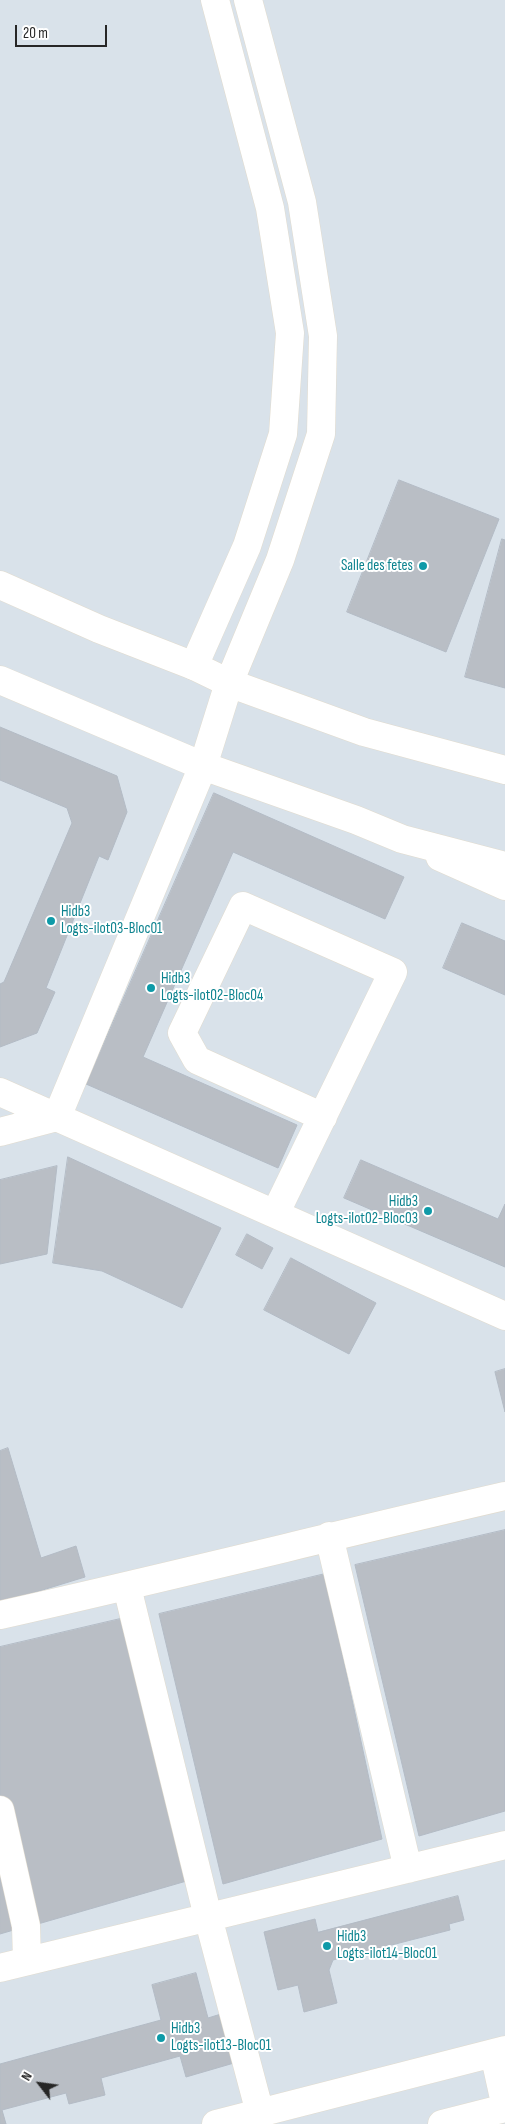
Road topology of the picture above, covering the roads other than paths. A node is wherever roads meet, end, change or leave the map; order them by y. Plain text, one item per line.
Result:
1 (215, 0) edge
2 (248, 0) edge
3 (0, 585) edge
4 (194, 666) junction
5 (0, 680) edge
6 (229, 683) junction
7 (203, 766) junction
8 (505, 770) edge
9 (402, 840) junction
10 (505, 866) edge
11 (505, 886) edge
12 (0, 1092) edge
13 (57, 1117) junction
14 (323, 1117) junction
15 (0, 1132) edge
16 (275, 1214) junction
17 (505, 1316) edge
18 (505, 1496) edge
19 (329, 1536) junction
20 (127, 1587) junction
21 (0, 1615) edge
22 (0, 1810) edge
23 (505, 1845) edge
24 (408, 1868) junction
25 (208, 1917) junction
26 (27, 1961) junction
27 (0, 1968) edge
28 (499, 2052) edge
29 (505, 2103) edge
30 (505, 2108) edge
31 (260, 2113) junction
32 (216, 2124) edge
33 (442, 2124) edge

1 - 4 street
2 - 6 street
3 - 4 street
4 - 6 street
5 - 7 street
6 - 7 street
6 - 8 street
7 - 9 street
7 - 13 street
9 - 10 street
9 - 11 street
12 - 13 street
13 - 15 street
13 - 16 street
14 - 14 street
14 - 16 street
16 - 17 street
18 - 19 street
19 - 20 street
19 - 24 street
20 - 21 street
20 - 25 street
22 - 26 street
23 - 24 street
24 - 25 street
25 - 26 street
25 - 31 street
26 - 27 street
28 - 29 street
28 - 31 street
30 - 33 street
31 - 32 street

